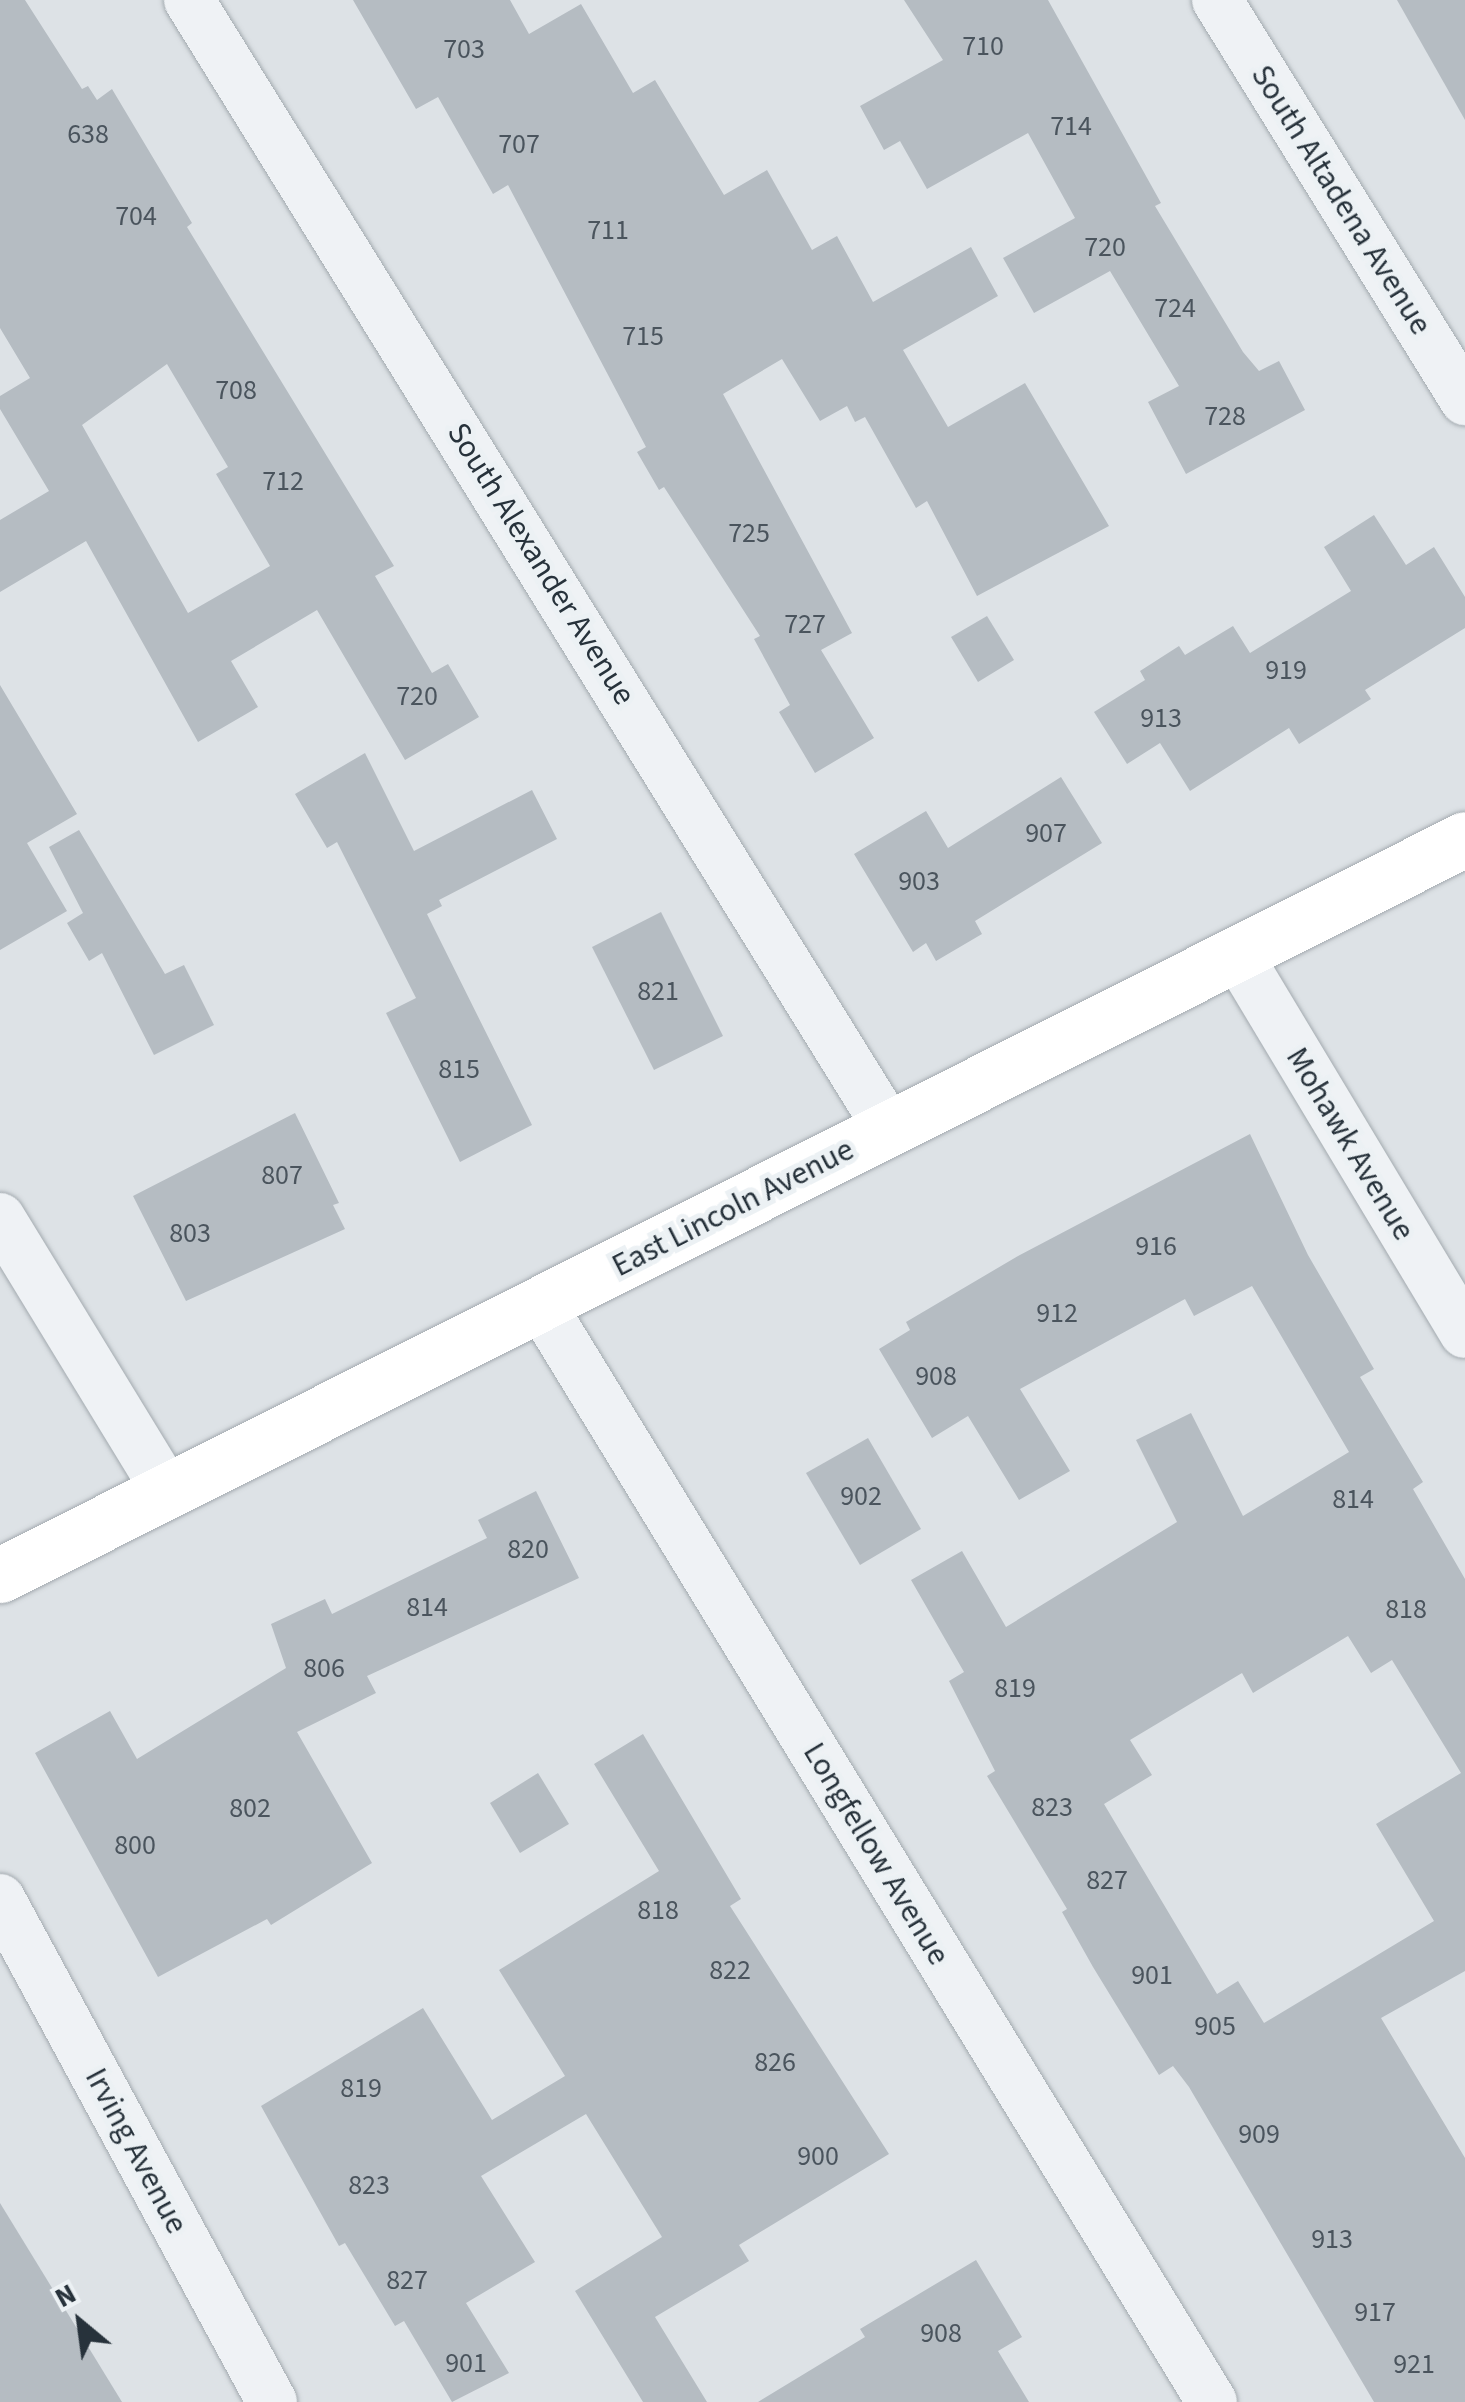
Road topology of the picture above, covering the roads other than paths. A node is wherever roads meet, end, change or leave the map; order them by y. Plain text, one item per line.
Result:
1 (190, 0) edge
2 (1217, 0) edge
3 (1465, 400) edge
4 (1465, 839) edge
5 (1238, 954) junction
6 (889, 1129) junction
7 (0, 1218) edge
8 (541, 1305) junction
9 (1465, 1333) edge
10 (167, 1492) junction
11 (0, 1575) edge
12 (0, 1899) edge
13 (272, 2402) edge
14 (1212, 2402) edge

1 - 6 street, South Alexander Avenue
2 - 3 street, South Altadena Avenue
4 - 5 street, East Lincoln Avenue
5 - 6 street, East Lincoln Avenue
5 - 9 street, Mohawk Avenue
6 - 8 street, East Lincoln Avenue
7 - 10 street
8 - 10 street, East Lincoln Avenue
8 - 14 street, Longfellow Avenue
10 - 11 street, East Lincoln Avenue
12 - 13 street, Irving Avenue

